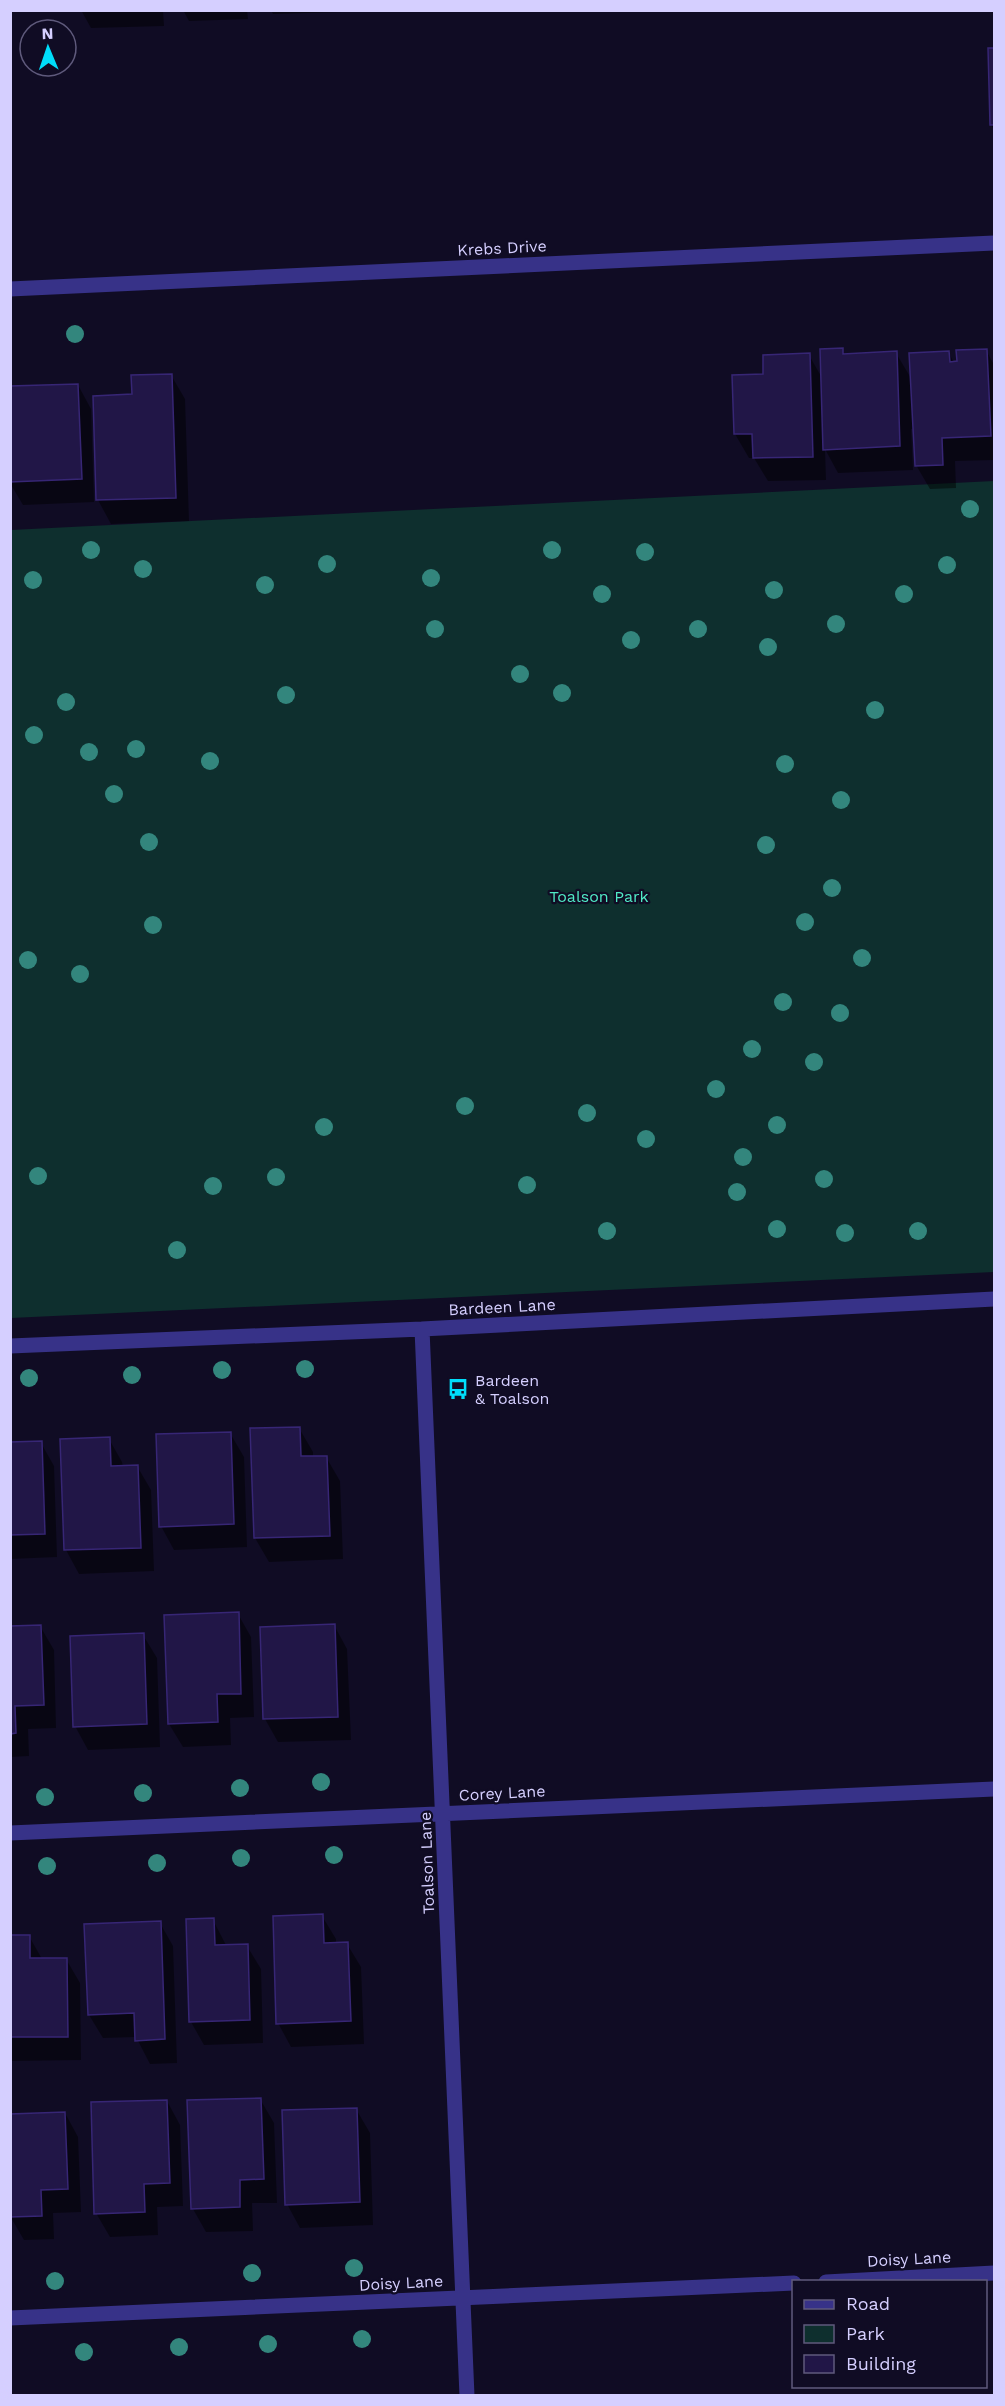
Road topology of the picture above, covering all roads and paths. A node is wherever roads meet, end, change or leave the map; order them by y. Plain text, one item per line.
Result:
1 (994, 243) edge
2 (10, 289) edge
3 (994, 1299) edge
4 (422, 1329) junction
5 (10, 1346) edge
6 (994, 1789) edge
7 (443, 1813) junction
8 (10, 1833) edge
9 (994, 2273) edge
10 (863, 2280) edge
11 (792, 2283) edge
12 (464, 2298) junction
13 (10, 2318) edge
14 (467, 2396) edge

1 - 2 street, Krebs Drive
3 - 4 street, Bardeen Lane
4 - 5 street, Bardeen Lane
4 - 7 street, Toalson Lane
6 - 7 street, Corey Lane
7 - 8 street, Corey Lane
7 - 12 street, Toalson Lane
9 - 10 street, Doisy Lane
11 - 12 street, Doisy Lane
12 - 13 street, Doisy Lane
12 - 14 street, Toalson Lane

